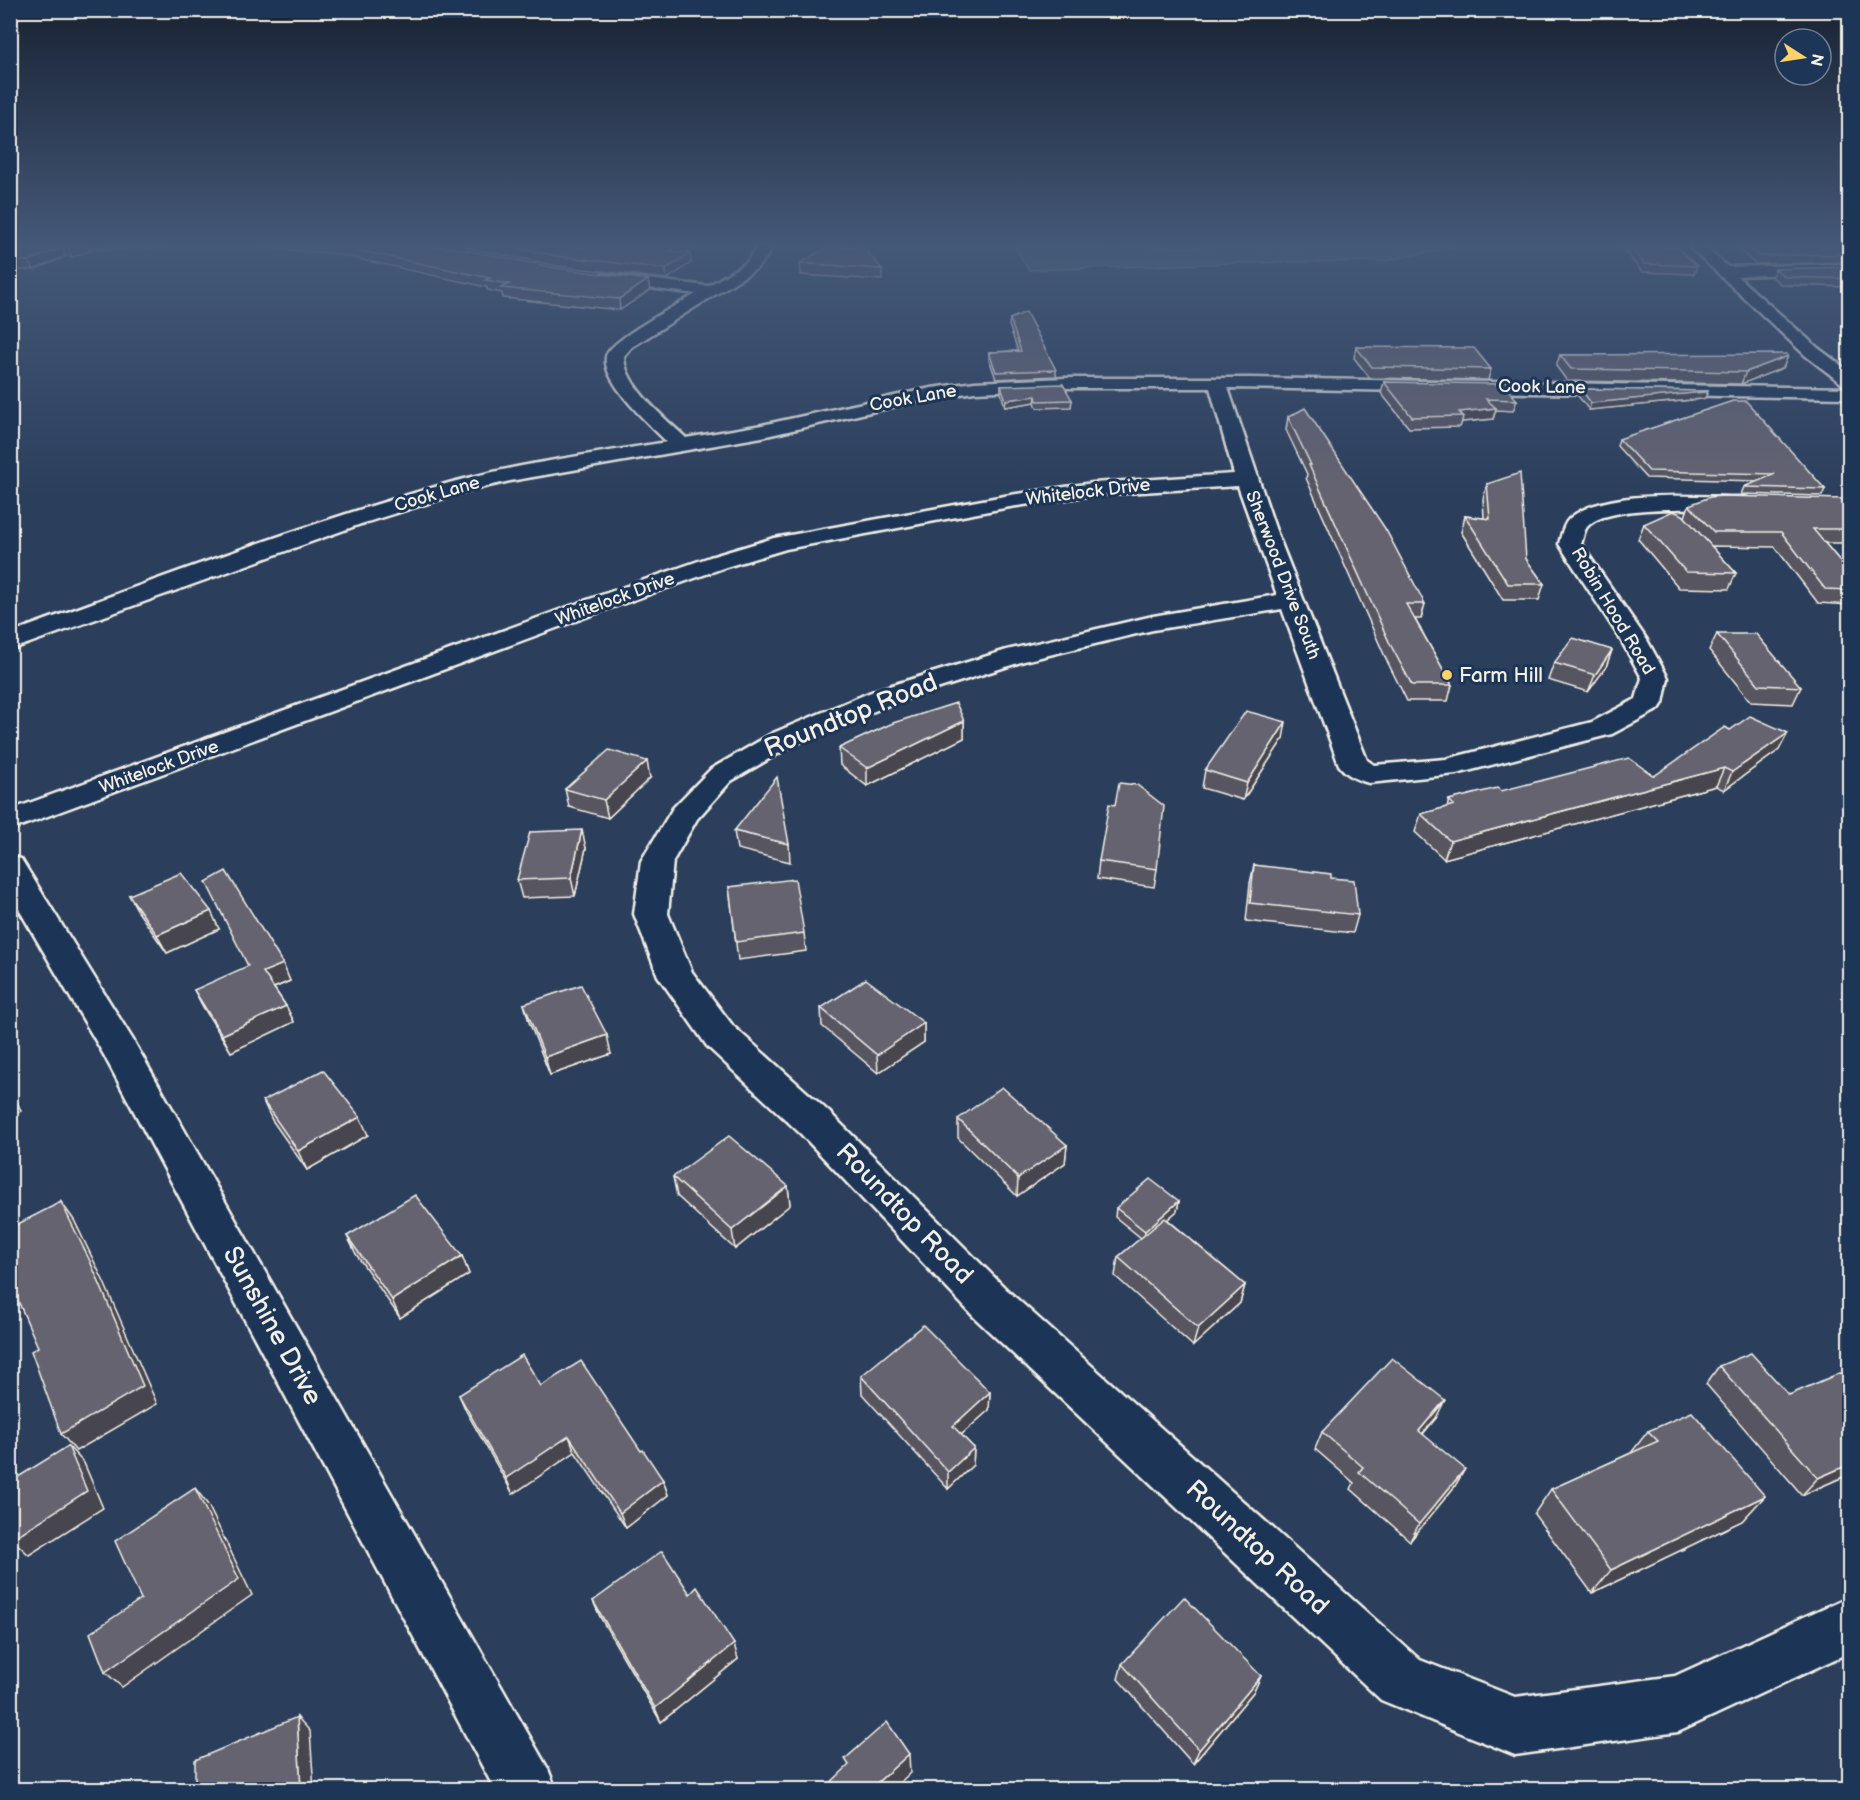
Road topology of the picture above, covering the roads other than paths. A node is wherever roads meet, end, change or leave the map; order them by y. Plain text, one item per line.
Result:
1 (646, 331) edge
2 (1789, 331) edge
3 (1850, 381) edge
4 (1217, 383) junction
5 (1850, 393) edge
6 (682, 445) junction
7 (1246, 479) junction
8 (1761, 503) edge
9 (1291, 600) junction
10 (10, 642) edge
11 (1354, 765) joint
12 (10, 821) edge
13 (10, 866) edge
14 (1850, 1623) edge
15 (527, 1790) edge

1 - 6 street
2 - 3 street
4 - 5 street, Cook Lane
4 - 6 street, Cook Lane
4 - 7 street, Sherwood Drive South
6 - 10 street, Cook Lane
7 - 9 street, Sherwood Drive South
7 - 12 street, Whitelock Drive
8 - 11 street, Robin Hood Road
9 - 11 street, Sherwood Drive South
9 - 14 street, Roundtop Road
13 - 15 street, Sunshine Drive

